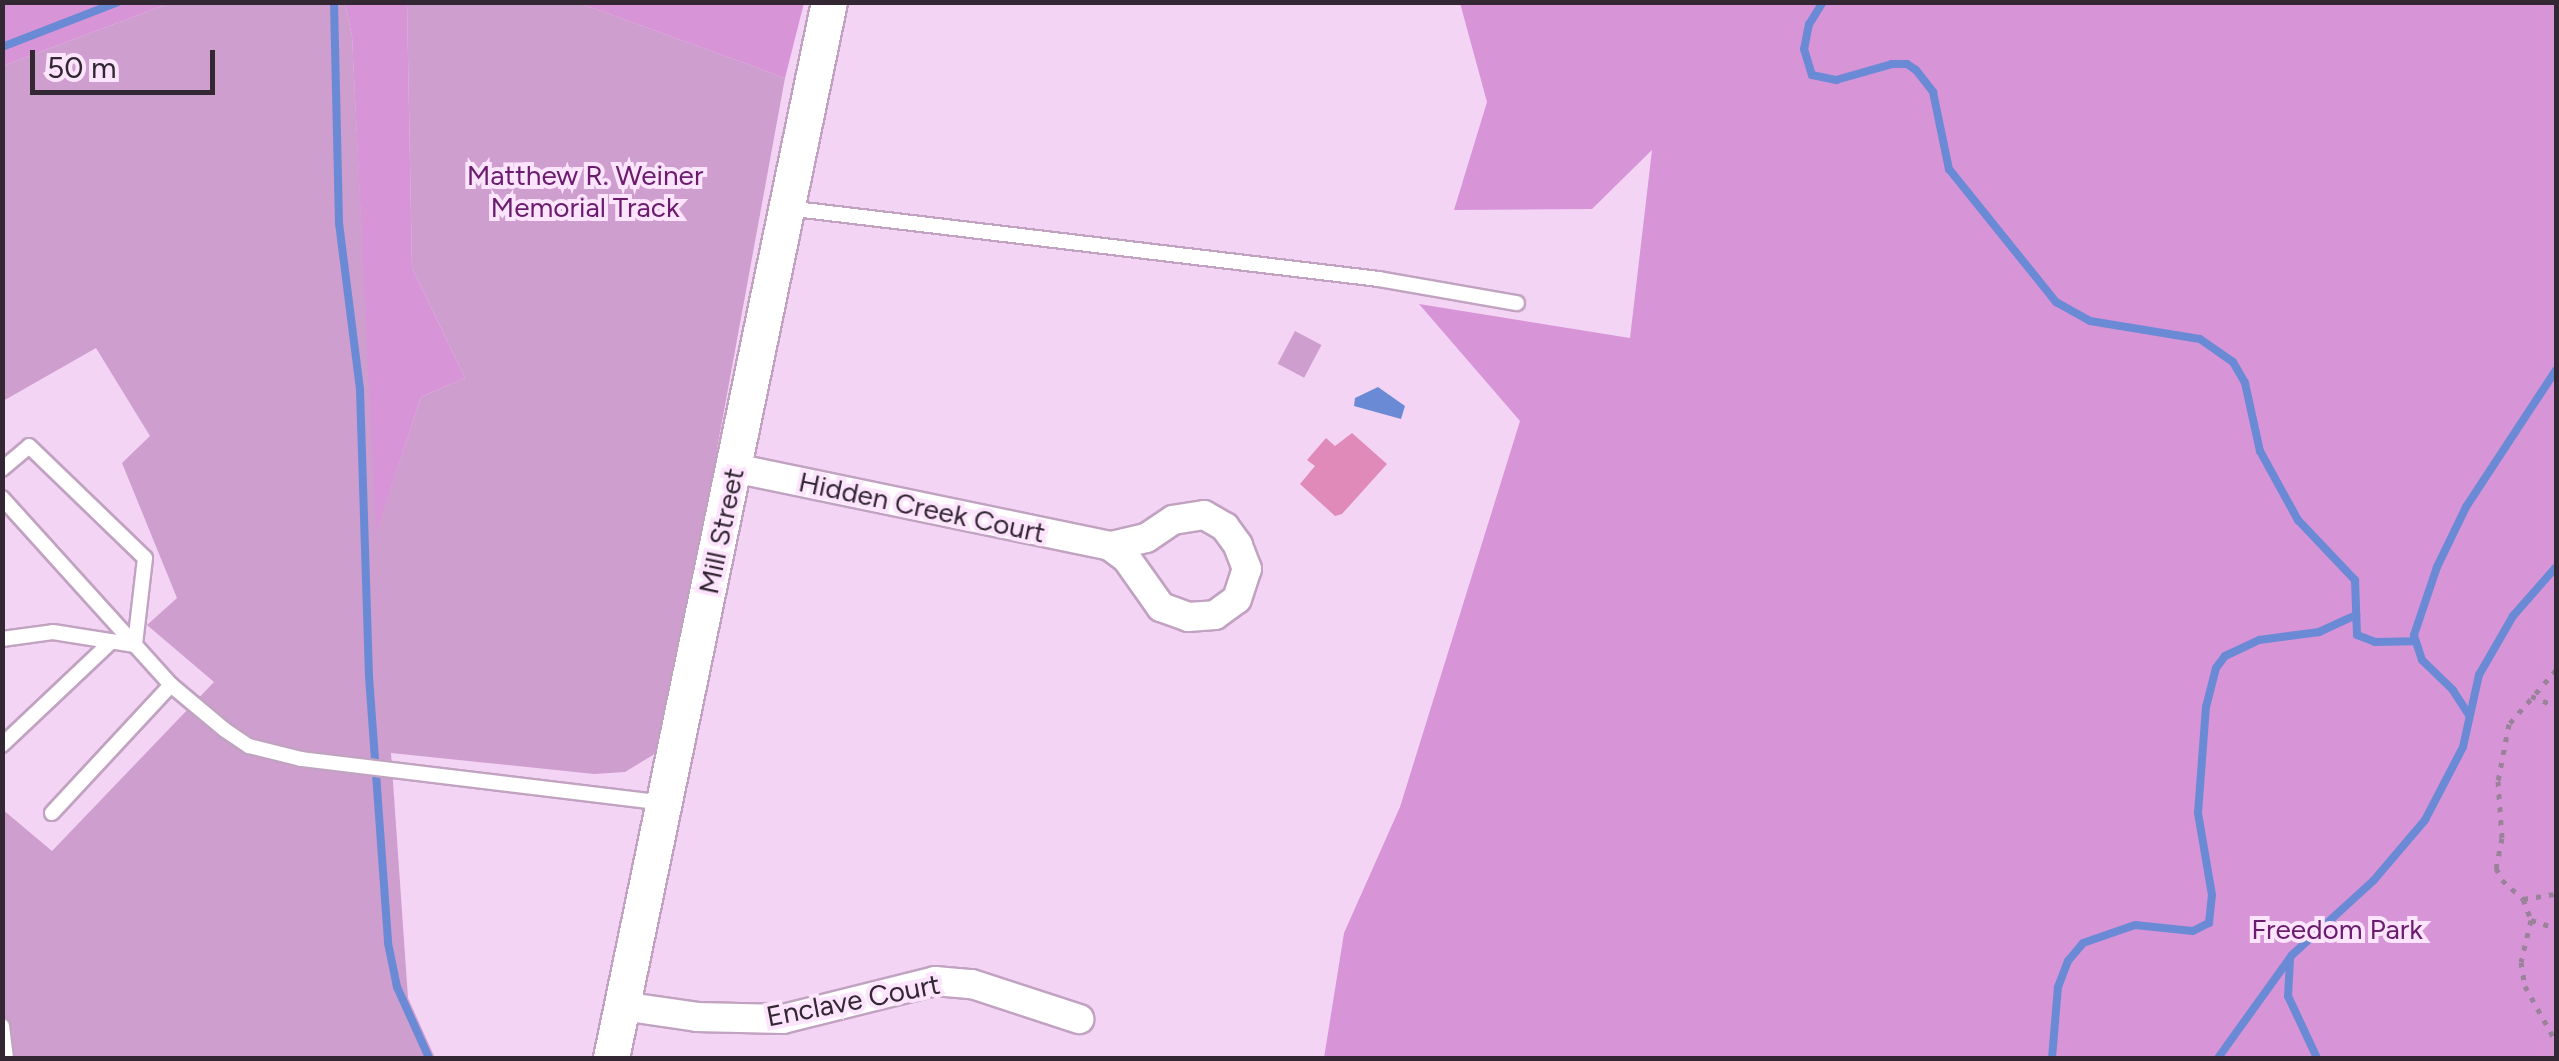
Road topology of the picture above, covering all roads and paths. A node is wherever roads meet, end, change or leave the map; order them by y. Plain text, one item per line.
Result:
1 (829, 2) edge
2 (786, 208) junction
3 (1518, 303) dead end
4 (734, 468) junction
5 (2, 470) edge
6 (2, 498) edge
7 (1110, 546) junction
8 (2, 640) edge
9 (112, 641) junction
10 (135, 644) junction
11 (2556, 670) edge
12 (171, 686) junction
13 (2531, 696) junction
14 (2556, 706) edge
15 (2, 745) edge
16 (662, 803) junction
17 (52, 814) dead end
18 (2556, 894) edge
19 (2523, 899) junction
20 (2530, 920) junction
21 (2556, 928) edge
22 (622, 1006) junction
23 (1079, 1020) dead end
24 (2, 1026) edge
25 (2556, 1042) edge
26 (6, 1058) edge
27 (610, 1058) edge

1 - 2 street, Mill Street
2 - 3 lane
2 - 4 street, Mill Street
4 - 7 street, Hidden Creek Court
4 - 16 street, Mill Street
5 - 10 lane
6 - 10 lane
7 - 7 street, Hidden Creek Court
8 - 9 lane
9 - 10 lane
9 - 15 lane
10 - 12 lane
11 - 13 path
12 - 16 lane
12 - 17 lane
13 - 14 path
13 - 19 path
16 - 22 street, Mill Street
18 - 19 path
19 - 20 path
20 - 21 path
20 - 25 path
22 - 23 street, Enclave Court
22 - 27 street, Mill Street
24 - 26 lane

